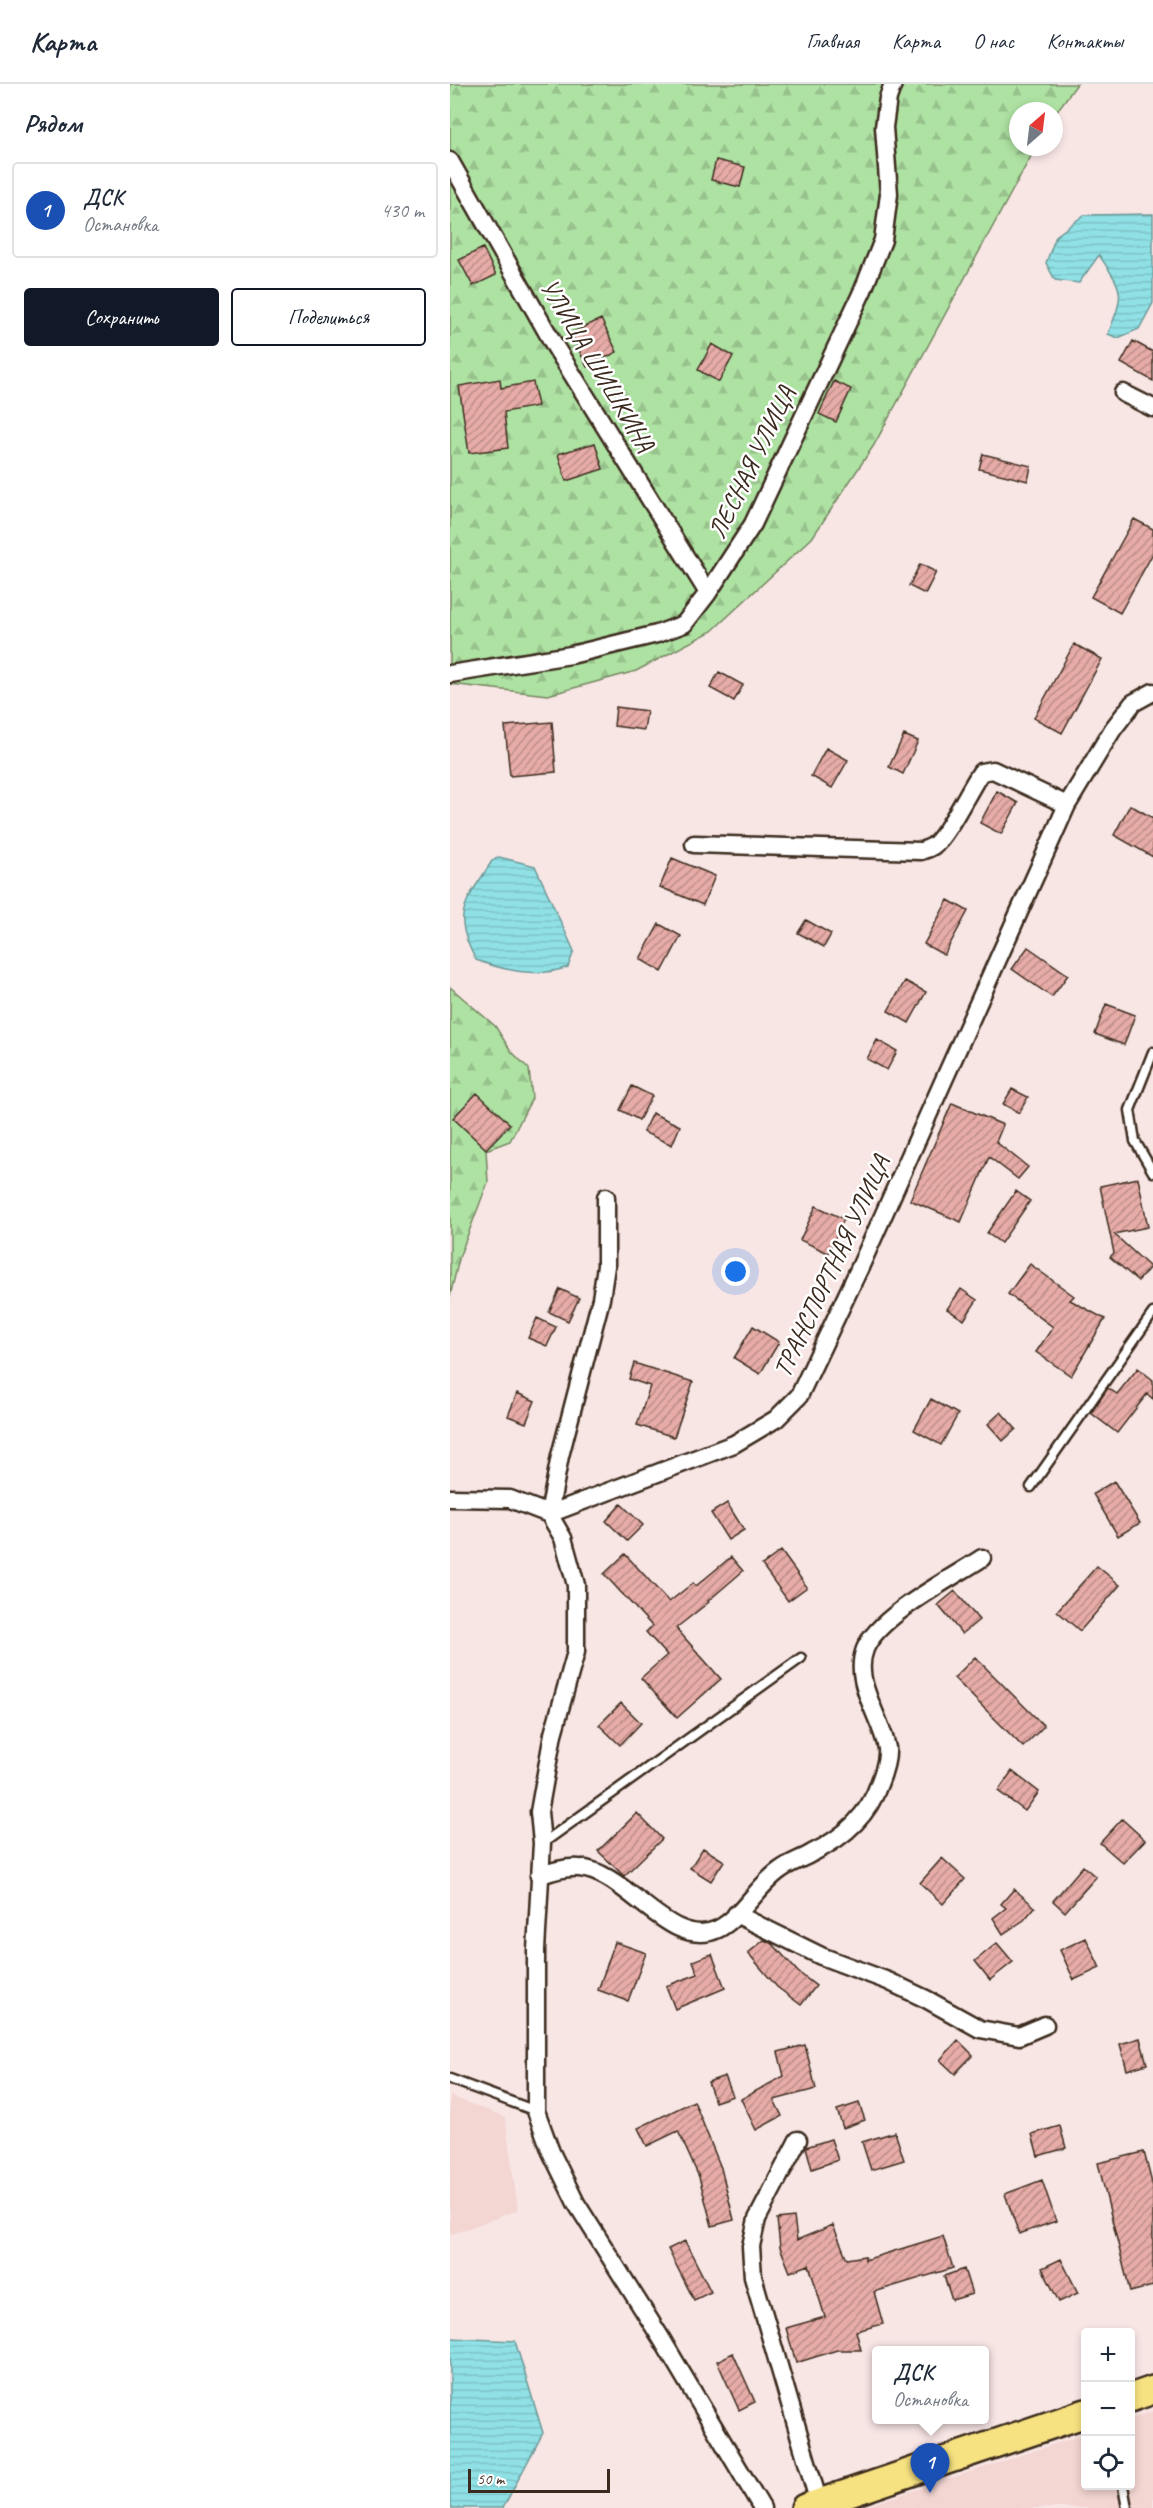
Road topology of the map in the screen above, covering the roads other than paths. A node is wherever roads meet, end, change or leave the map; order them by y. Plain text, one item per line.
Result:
1 (893, 84) edge
2 (450, 161) edge
3 (1123, 393) dead end
4 (1153, 408) edge
5 (708, 593) junction
6 (450, 674) edge
7 (1153, 692) edge
8 (1067, 805) junction
9 (694, 844) dead end
10 (1153, 1052) edge
11 (1153, 1172) edge
12 (606, 1197) dead end
13 (1153, 1313) edge
14 (1031, 1487) dead end
15 (450, 1498) edge
16 (549, 1514) junction
17 (982, 1558) dead end
18 (801, 1658) dead end
19 (542, 1843) junction
20 (539, 1876) junction
21 (736, 1914) junction
22 (1045, 2025) dead end
23 (450, 2079) edge
24 (536, 2111) junction
25 (798, 2140) dead end
26 (1153, 2390) edge
27 (1135, 2397) edge
28 (1081, 2415) edge
29 (1124, 2490) edge
30 (812, 2506) edge
31 (762, 2508) edge
32 (1127, 2508) edge

1 - 5 street, ЛЕСНАЯ УЛИЦА
2 - 5 street, УЛИЦА ШИШКИНА
3 - 4 street
5 - 6 street, ЛЕСНАЯ УЛИЦА
7 - 8 street, ТРАНСПОРТНАЯ УЛИЦА
8 - 9 street
8 - 16 street, ТРАНСПОРТНАЯ УЛИЦА
10 - 11 lane
12 - 16 street
13 - 14 lane
15 - 16 street
16 - 19 street
17 - 21 street
18 - 19 lane
19 - 20 street
20 - 21 street
20 - 24 street
21 - 22 street
23 - 24 lane
24 - 31 street
25 - 30 street
26 - 27 main road
28 - 30 main road
29 - 32 lane

